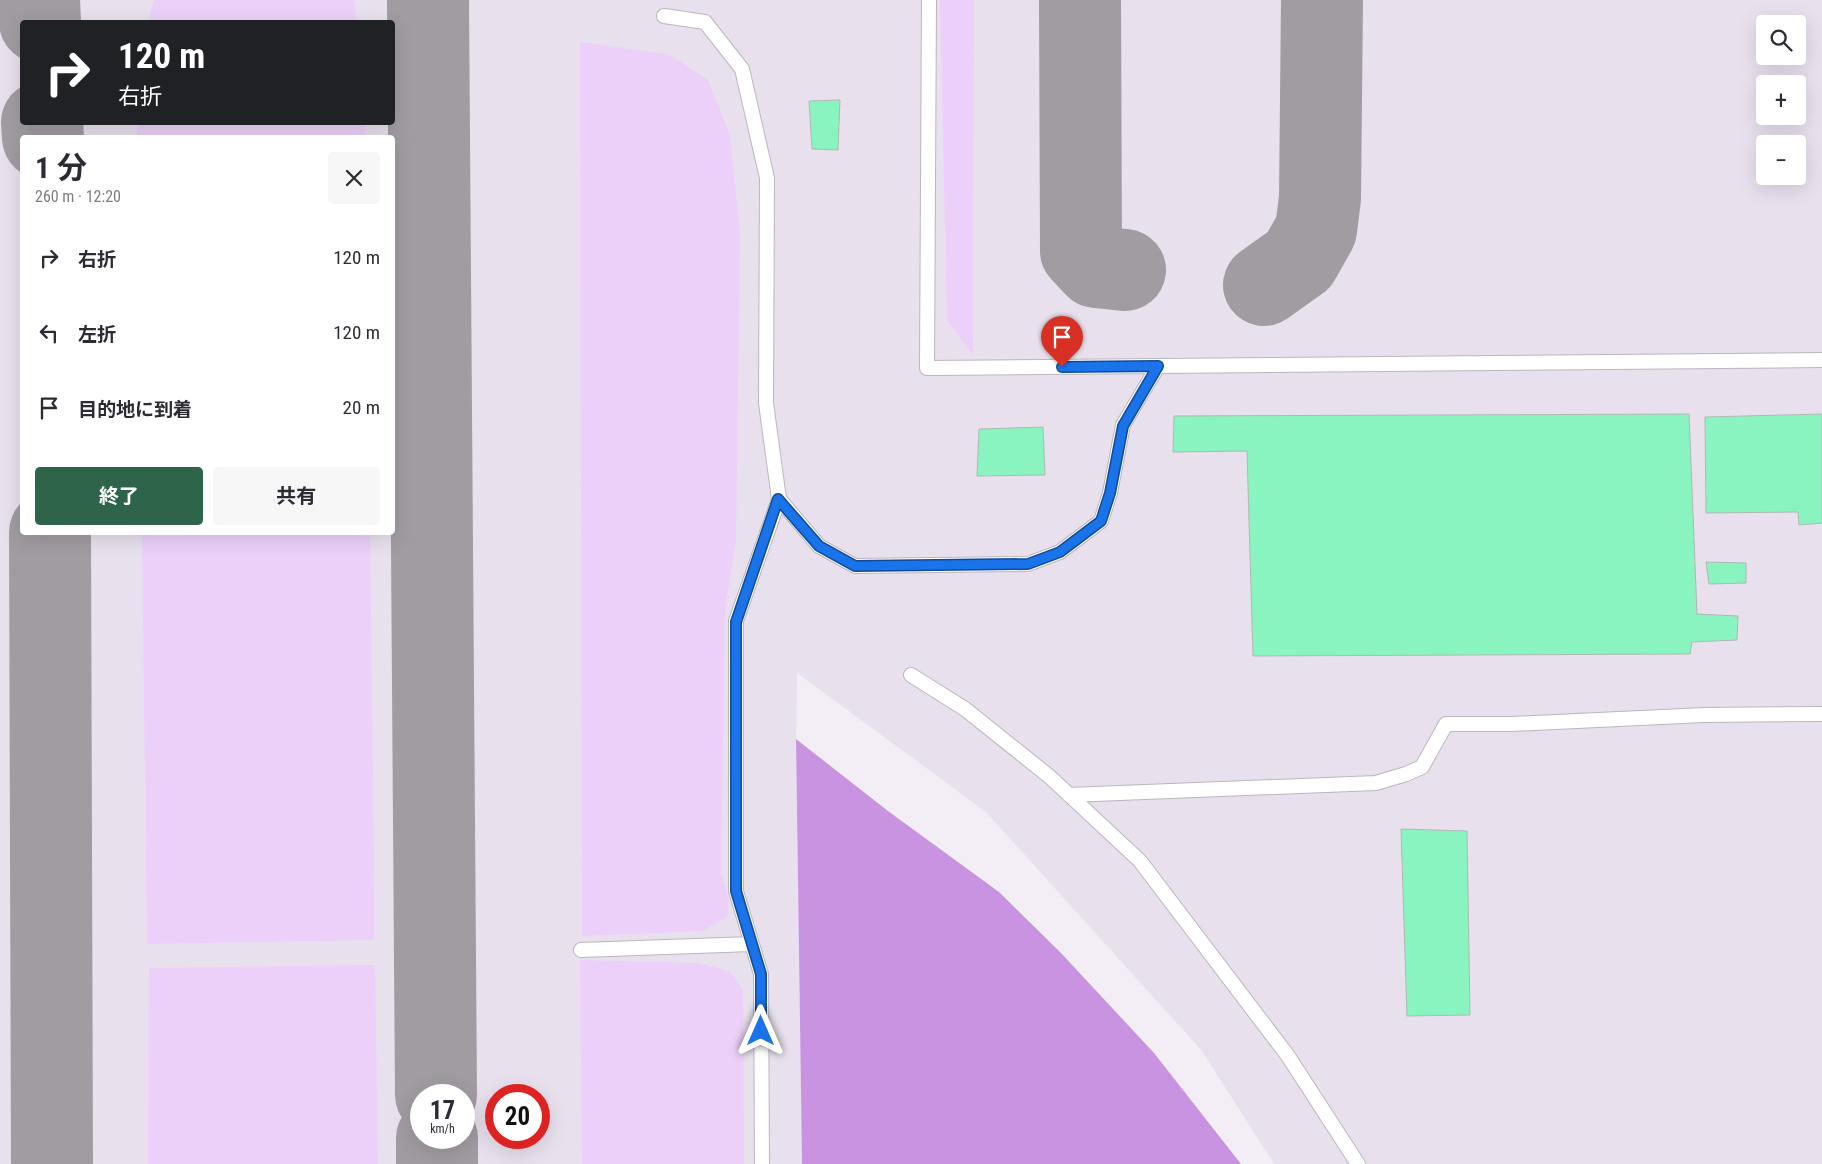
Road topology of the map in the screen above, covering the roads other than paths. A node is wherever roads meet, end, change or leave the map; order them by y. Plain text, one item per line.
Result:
1 (929, 0) edge
2 (664, 16) dead end
3 (1822, 360) edge
4 (1158, 366) junction
5 (778, 499) junction
6 (911, 675) dead end
7 (1822, 714) edge
8 (1069, 795) junction
9 (752, 944) junction
10 (581, 950) dead end
11 (762, 1164) edge
12 (1358, 1164) edge

1 - 4 lane
2 - 5 lane
3 - 4 lane
4 - 5 lane
5 - 9 lane
6 - 8 lane
7 - 8 lane
8 - 12 lane
9 - 10 lane
9 - 11 lane

